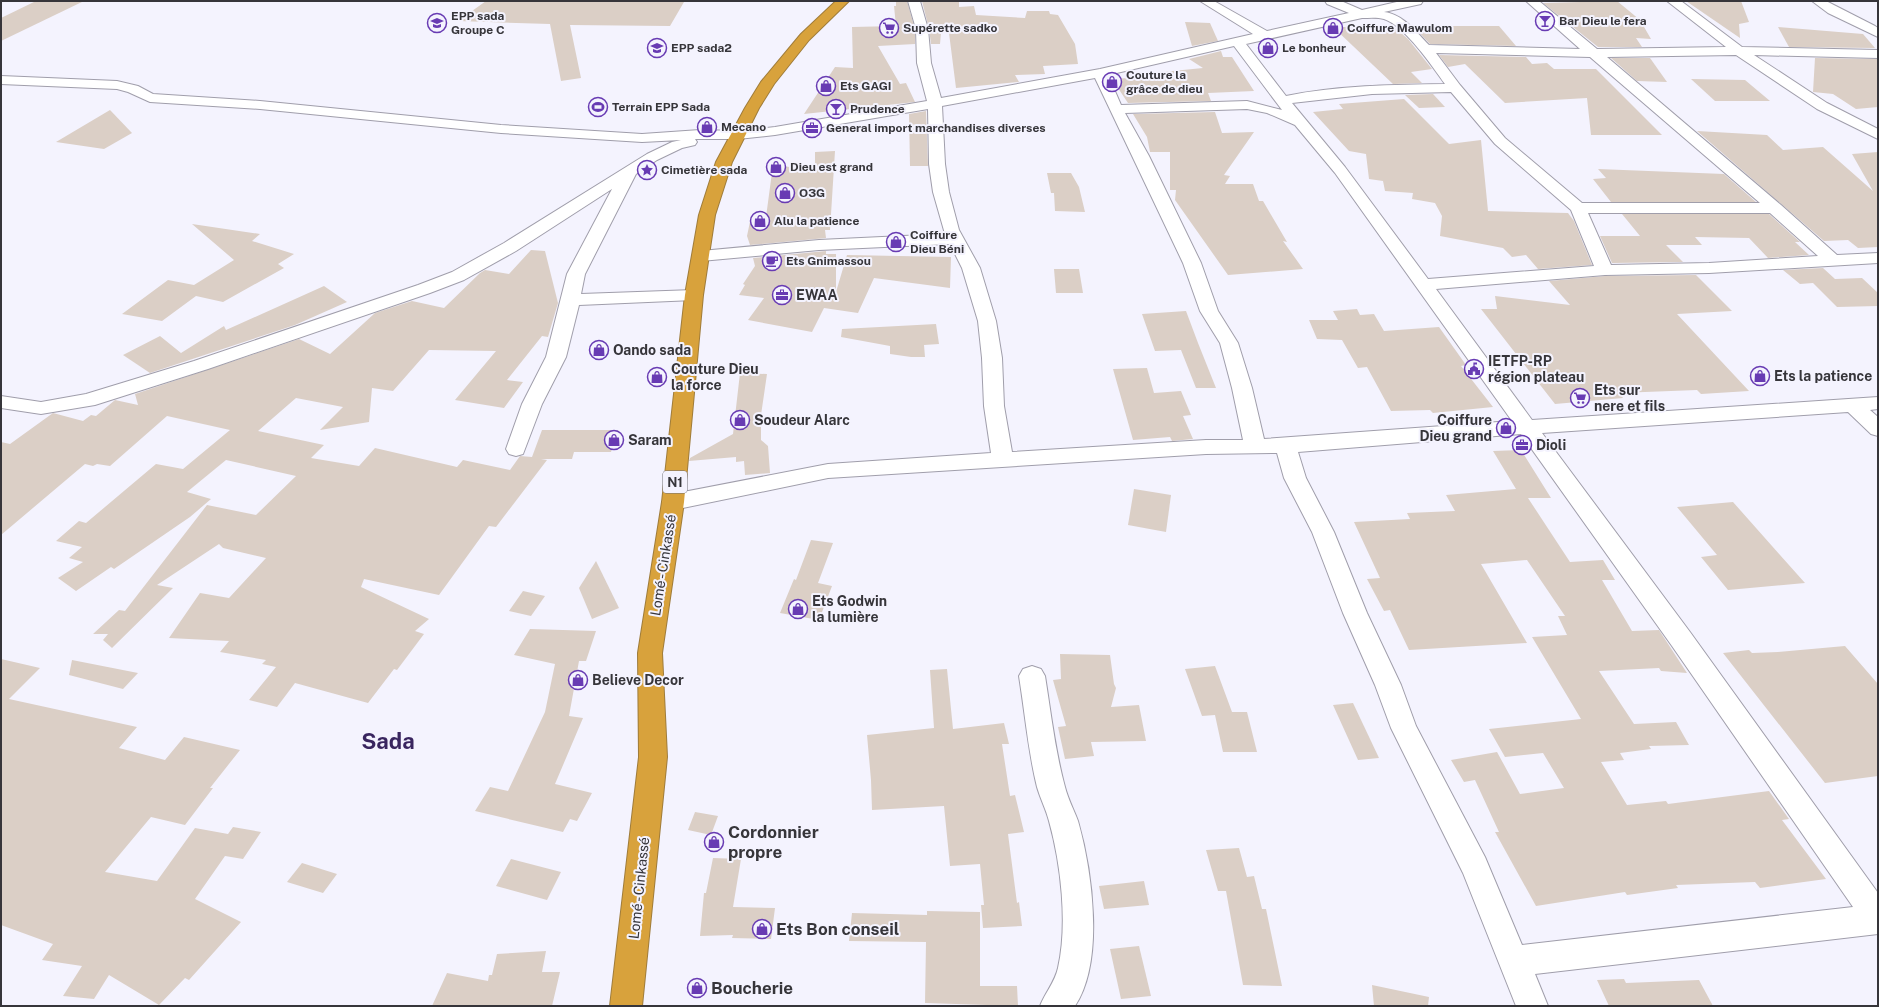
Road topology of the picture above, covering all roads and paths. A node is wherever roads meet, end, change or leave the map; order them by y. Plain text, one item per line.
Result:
1 (843, 1) edge
2 (914, 1) edge
3 (1206, 1) edge
4 (1331, 1) edge
5 (1417, 1) edge
6 (1532, 1) edge
7 (1673, 1) edge
8 (1818, 1) edge
9 (1362, 14) junction
10 (1878, 33) edge
11 (1265, 35) junction
12 (1237, 41) junction
13 (1426, 49) junction
14 (1739, 51) junction
15 (1595, 53) junction
16 (1878, 54) edge
17 (1100, 73) junction
18 (1, 80) edge
19 (1456, 88) junction
20 (1283, 101) junction
21 (936, 103) junction
22 (1116, 109) junction
23 (1300, 122) junction
24 (731, 134) junction
25 (1878, 135) edge
26 (630, 169) junction
27 (1578, 208) junction
28 (1775, 208) junction
29 (955, 239) junction
30 (701, 256) junction
31 (1878, 258) edge
32 (1833, 261) junction
33 (1605, 270) junction
34 (1423, 285) junction
35 (694, 295) junction
36 (571, 300) junction
37 (1, 402) edge
38 (1878, 403) edge
39 (1852, 404) junction
40 (1527, 426) junction
41 (1878, 429) edge
42 (1286, 446) junction
43 (1255, 447) junction
44 (516, 449) dead end
45 (1003, 460) junction
46 (673, 502) junction
47 (1032, 676) dead end
48 (1878, 918) edge
49 (1515, 960) junction
50 (626, 1006) edge
51 (1056, 1006) edge
52 (1532, 1006) edge

1 - 24 highway, Lomé - Cinkassé / N1
2 - 21 street
3 - 11 street
4 - 9 street
5 - 9 street
6 - 15 street
7 - 14 street
8 - 10 street
9 - 11 street
9 - 13 street
11 - 12 street
12 - 17 street
12 - 20 street
13 - 15 street
13 - 19 street
14 - 15 street
14 - 16 street
14 - 25 street
15 - 28 street
17 - 21 street
17 - 22 street
18 - 24 street
19 - 20 street
19 - 27 street
20 - 23 street
21 - 24 street
21 - 29 street
22 - 23 street
22 - 43 street
23 - 34 street
24 - 26 street
24 - 30 highway, Lomé - Cinkassé / N1
26 - 36 street
26 - 37 street
27 - 28 street
27 - 33 street
28 - 32 street
29 - 30 street
29 - 45 street
30 - 35 highway, Lomé - Cinkassé / N1
31 - 32 street
32 - 33 street
33 - 34 street
34 - 40 street
35 - 36 street
35 - 46 highway, Lomé - Cinkassé / N1
36 - 44 street
38 - 39 street
39 - 40 street
39 - 41 street
40 - 42 street
40 - 48 street
42 - 43 street
42 - 49 street
43 - 45 street
45 - 46 street
46 - 50 highway, Lomé - Cinkassé / N1
47 - 51 street
48 - 49 street
49 - 52 street

